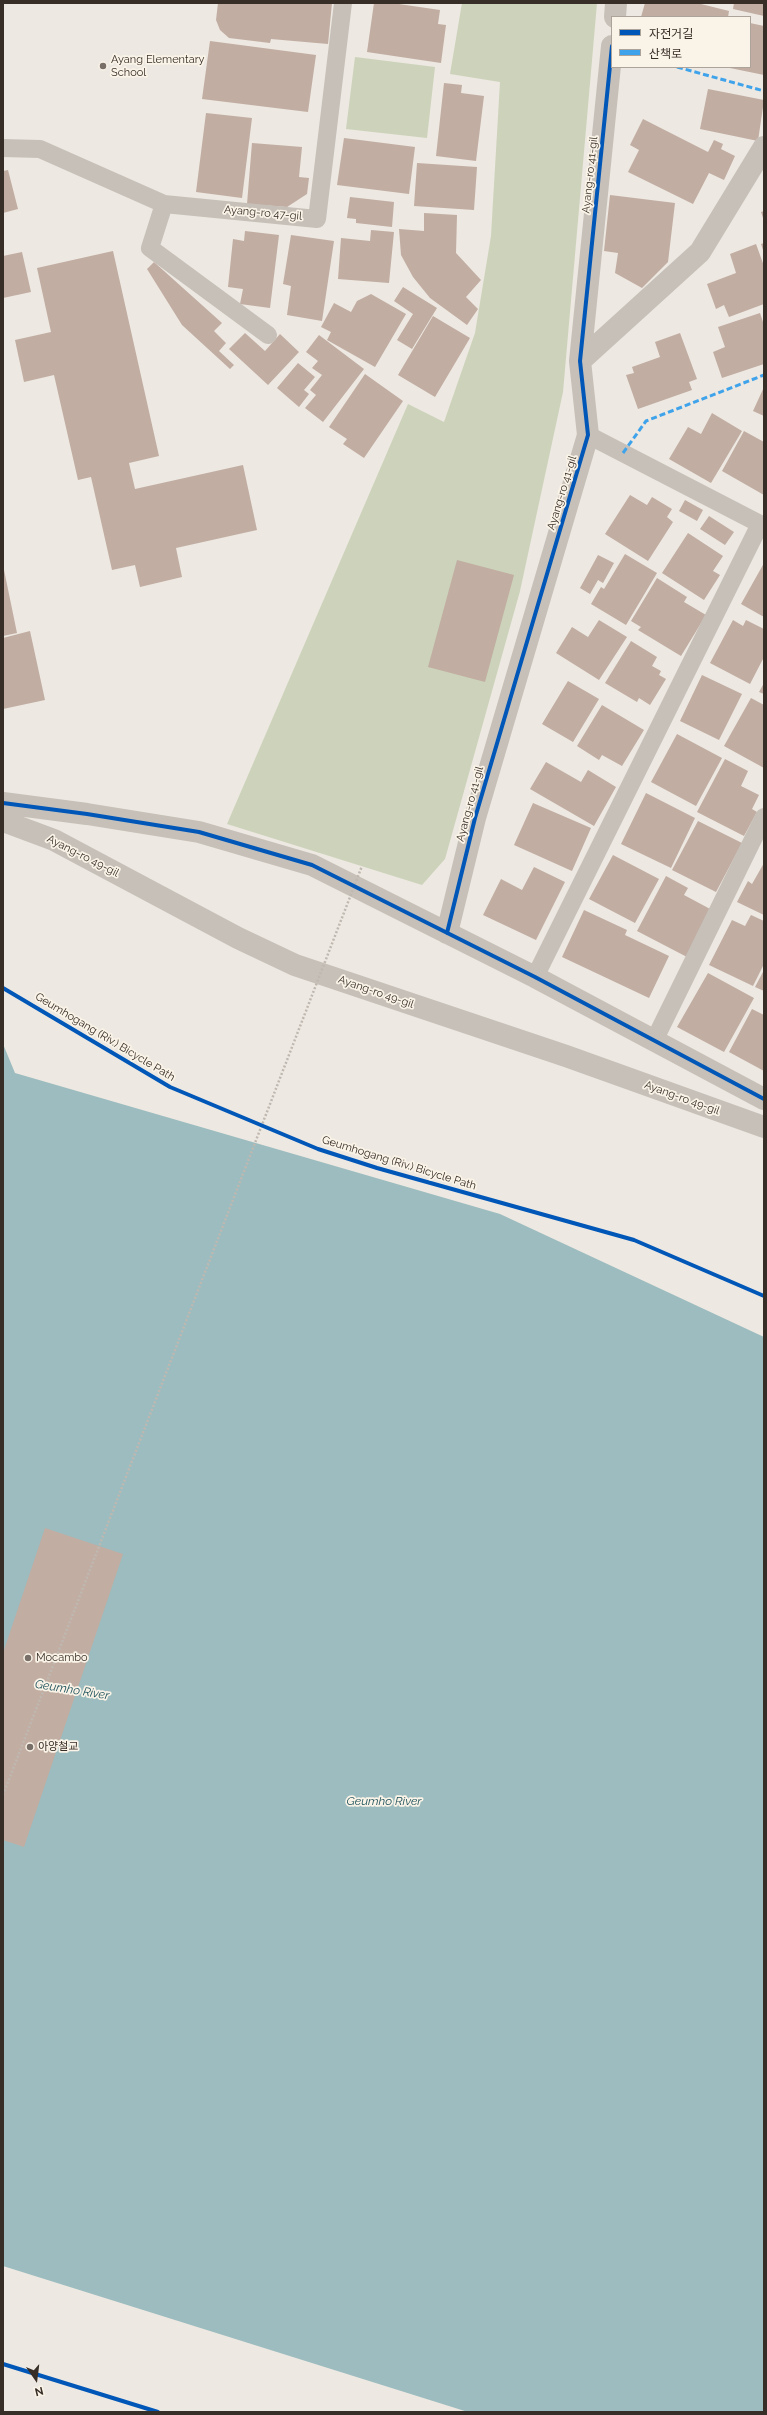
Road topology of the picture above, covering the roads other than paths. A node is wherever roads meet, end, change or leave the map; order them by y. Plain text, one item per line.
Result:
1 (343, 3) edge
2 (616, 3) edge
3 (614, 16) edge
4 (611, 56) edge
5 (764, 147) edge
6 (3, 148) edge
7 (164, 204) junction
8 (268, 335) dead end
9 (580, 361) junction
10 (588, 435) junction
11 (762, 525) edge
12 (3, 803) edge
13 (764, 817) edge
14 (3, 821) edge
15 (447, 933) junction
16 (535, 977) junction
17 (654, 1041) junction
18 (764, 1099) edge
19 (762, 1123) edge

1 - 7 lane, Ayang-ro 47-gil
2 - 3 street
4 - 9 street, Ayang-ro 41-gil
5 - 9 street
6 - 7 lane, Ayang-ro 47-gil
7 - 8 lane
9 - 10 street, Ayang-ro 41-gil
10 - 11 lane
10 - 15 street, Ayang-ro 41-gil
11 - 16 lane
12 - 15 street
13 - 17 lane
14 - 19 street, Ayang-ro 49-gil
15 - 16 street
16 - 17 street
17 - 18 street

